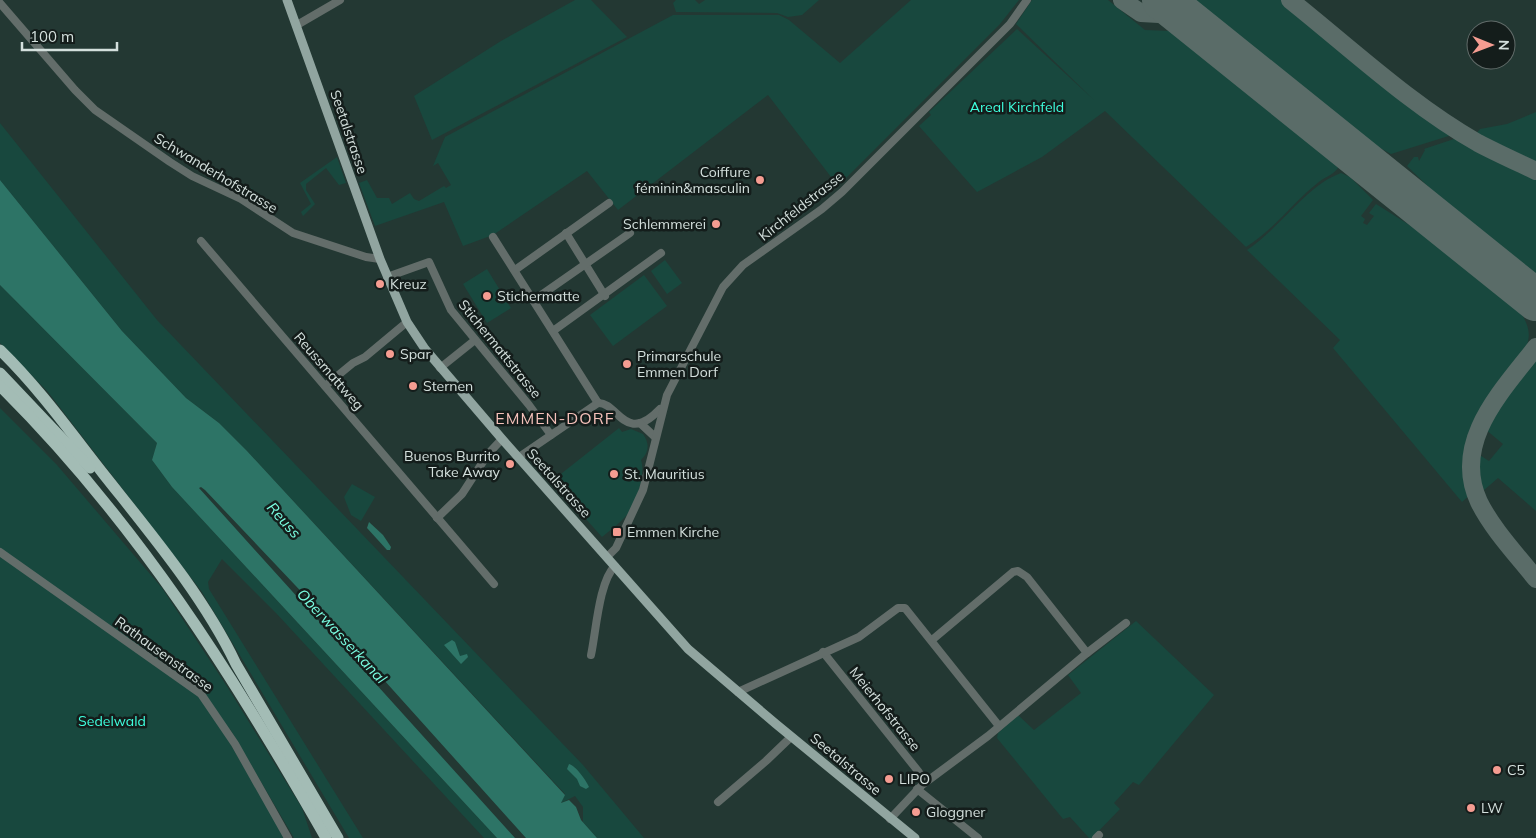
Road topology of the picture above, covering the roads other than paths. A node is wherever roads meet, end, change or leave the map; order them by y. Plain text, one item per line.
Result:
1 (287, 0) edge
2 (320, 0) edge
3 (340, 0) edge
4 (1028, 0) edge
5 (0, 3) edge
6 (324, 9) junction
7 (297, 25) junction
8 (608, 203) dead end
9 (630, 233) dead end
10 (566, 234) junction
11 (493, 236) dead end
12 (201, 241) dead end
13 (661, 253) dead end
14 (380, 259) junction
15 (586, 265) junction
16 (515, 270) junction
17 (387, 276) junction
18 (605, 296) junction
19 (534, 300) junction
20 (408, 322) junction
21 (553, 332) junction
22 (475, 340) junction
23 (0, 350) edge
24 (440, 368) junction
25 (0, 373) edge
26 (0, 386) edge
27 (325, 386) junction
28 (598, 402) junction
29 (662, 408) junction
30 (640, 423) junction
31 (550, 434) junction
32 (655, 437) junction
33 (502, 439) junction
34 (519, 457) junction
35 (437, 518) junction
36 (0, 552) edge
37 (607, 557) junction
38 (615, 566) junction
39 (494, 584) dead end
40 (1126, 623) dead end
41 (932, 640) junction
42 (824, 652) junction
43 (1087, 653) junction
44 (591, 655) dead end
45 (236, 664) junction
46 (738, 692) junction
47 (999, 726) junction
48 (791, 737) junction
49 (925, 782) junction
50 (917, 789) junction
51 (718, 802) dead end
52 (890, 819) junction
53 (288, 838) edge
54 (326, 838) edge
55 (338, 838) edge
56 (915, 838) edge
57 (978, 838) edge

1 - 7 main road, Seetalstrasse
2 - 6 street
3 - 6 street
4 - 29 street, Kirchfeldstrasse
5 - 14 street, Schwanderhofstrasse
6 - 7 street
7 - 14 main road, Seetalstrasse
8 - 10 street
9 - 15 street
10 - 15 street
10 - 16 street
11 - 16 street
12 - 27 street, Reussmattweg
13 - 18 street
14 - 17 main road, Seetalstrasse
15 - 18 street
15 - 19 street
16 - 19 street
17 - 20 main road, Seetalstrasse
17 - 22 street, Stichermattstrasse
18 - 21 street
19 - 21 street
20 - 24 main road, Seetalstrasse
20 - 27 street
21 - 28 street
22 - 24 street
22 - 31 street, Stichermattstrasse
23 - 45 highway
24 - 33 main road, Seetalstrasse
25 - 45 highway
26 - 54 highway
27 - 35 street, Reussmattweg
28 - 30 street
28 - 31 street
29 - 30 street, Kirchfeldstrasse
29 - 32 street, Kirchfeldstrasse
30 - 32 street
31 - 34 street
32 - 37 street, Kirchfeldstrasse
33 - 34 main road, Seetalstrasse
33 - 35 street
34 - 37 main road, Seetalstrasse
35 - 39 street, Reussmattweg
36 - 53 street, Rathausenstrasse
37 - 38 main road, Seetalstrasse
38 - 44 street
38 - 46 main road, Seetalstrasse
40 - 43 street
41 - 42 street
41 - 43 street
41 - 47 street
42 - 46 street
42 - 49 street, Meierhofstrasse
43 - 47 street
45 - 55 highway
46 - 48 main road, Seetalstrasse
47 - 49 street
48 - 51 street
48 - 52 main road, Seetalstrasse
49 - 50 street
50 - 52 street
50 - 57 street
52 - 56 main road, Seetalstrasse

